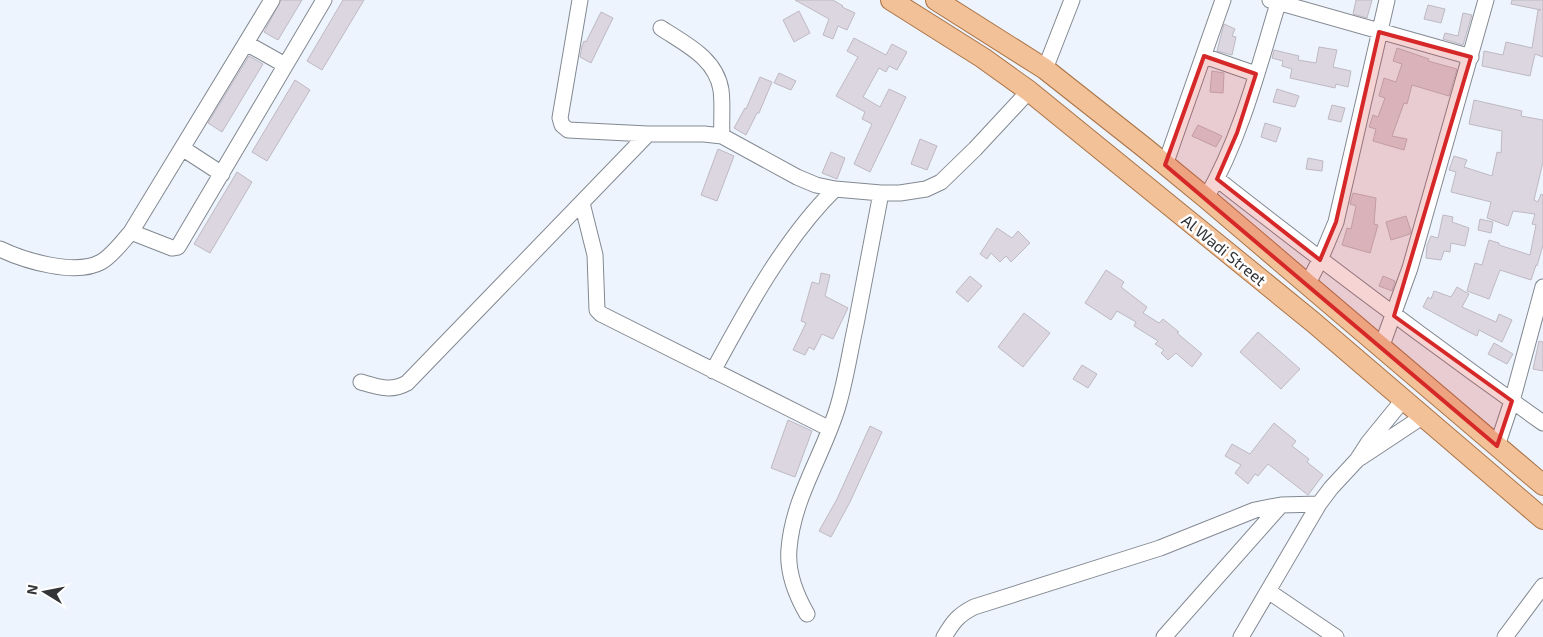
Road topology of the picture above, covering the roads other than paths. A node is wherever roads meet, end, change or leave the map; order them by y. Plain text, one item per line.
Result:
1 (272, 0) edge
2 (324, 0) edge
3 (580, 0) edge
4 (891, 0) edge
5 (936, 0) edge
6 (1072, 0) edge
7 (1223, 0) edge
8 (1387, 0) edge
9 (1486, 0) edge
10 (1276, 1) edge
11 (661, 28) dead end
12 (1379, 32) junction
13 (246, 43) junction
14 (1204, 56) junction
15 (1471, 57) junction
16 (286, 65) junction
17 (1045, 69) junction
18 (1256, 74) junction
19 (1029, 91) junction
20 (648, 134) junction
21 (722, 136) junction
22 (182, 148) junction
23 (1165, 165) junction
24 (222, 174) junction
25 (1217, 179) junction
26 (835, 189) junction
27 (882, 193) junction
28 (1206, 198) junction
29 (582, 203) junction
30 (131, 232) junction
31 (0, 249) edge
32 (1320, 260) junction
33 (1306, 285) junction
34 (1543, 287) edge
35 (1327, 302) junction
36 (1394, 316) junction
37 (1312, 322) junction
38 (1364, 333) junction
39 (1382, 348) junction
40 (1346, 352) junction
41 (713, 371) junction
42 (361, 382) dead end
43 (1403, 400) junction
44 (1512, 401) junction
45 (1422, 416) junction
46 (1543, 423) edge
47 (830, 429) junction
48 (1497, 446) junction
49 (1357, 460) junction
50 (1543, 485) edge
51 (1319, 504) junction
52 (1282, 505) junction
53 (1543, 519) edge
54 (1543, 586) edge
55 (1268, 591) junction
56 (807, 614) dead end
57 (944, 637) edge
58 (1164, 637) edge
59 (1241, 637) edge
60 (1336, 637) edge
61 (1505, 637) edge

1 - 13 street
2 - 16 street
3 - 20 street
4 - 19 main road, Al Wadi Street
5 - 17 main road, Al Wadi Street
6 - 17 street
7 - 14 street
8 - 12 street
9 - 15 street
10 - 12 street
10 - 18 street
11 - 21 street
12 - 15 street
12 - 32 street
13 - 16 street
13 - 22 street
14 - 18 street
14 - 23 street
15 - 36 street
16 - 24 street
17 - 23 main road, Al Wadi Street
18 - 25 street
19 - 27 street
19 - 37 main road, Al Wadi Street
20 - 21 street
20 - 29 street
21 - 26 street
22 - 24 street
22 - 30 street
23 - 28 main road, Al Wadi Street
24 - 30 street
25 - 28 street
25 - 32 street
26 - 27 street
26 - 41 street
27 - 47 street
28 - 33 main road, Al Wadi Street
29 - 41 street
29 - 42 street
30 - 31 street
32 - 33 street
32 - 36 street
33 - 35 main road, Al Wadi Street
34 - 44 street
35 - 37 main road
35 - 38 main road, Al Wadi Street
36 - 39 street
36 - 44 street
37 - 40 main road, Al Wadi Street
38 - 39 main road, Al Wadi Street
38 - 40 main road
39 - 48 main road, Al Wadi Street
40 - 43 main road, Al Wadi Street
41 - 47 street
43 - 45 main road, Al Wadi Street
43 - 49 street
44 - 46 street
44 - 48 street
45 - 49 street
45 - 53 main road, Al Wadi Street
47 - 56 street
48 - 50 main road, Al Wadi Street
49 - 51 street
51 - 52 street
51 - 55 street
52 - 57 street
52 - 58 street
54 - 61 street
55 - 59 street
55 - 60 street

